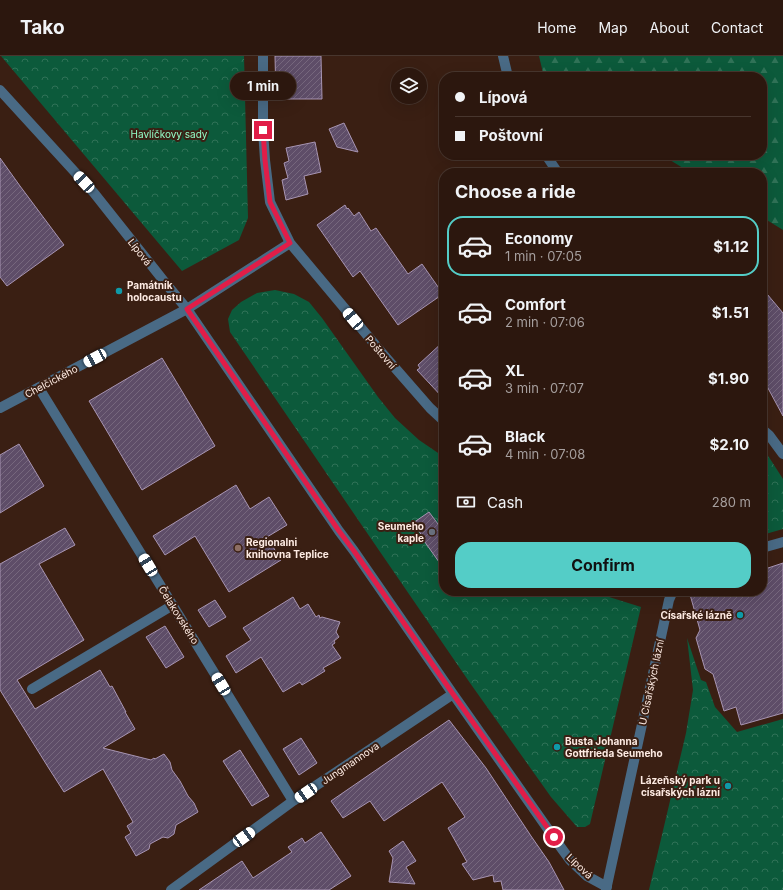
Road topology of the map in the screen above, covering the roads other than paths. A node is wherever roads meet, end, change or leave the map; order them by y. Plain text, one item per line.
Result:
1 (263, 56) edge
2 (503, 56) edge
3 (507, 72) edge
4 (0, 90) edge
5 (290, 243) junction
6 (187, 309) junction
7 (39, 388) junction
8 (0, 408) edge
9 (439, 416) edge
10 (767, 434) edge
11 (783, 454) edge
12 (783, 542) edge
13 (767, 547) edge
14 (671, 596) edge
15 (173, 605) junction
16 (32, 689) dead end
17 (453, 694) junction
18 (293, 802) junction
19 (606, 889) edge
20 (171, 890) edge

1 - 5 street, Poštovní
2 - 3 street
4 - 6 street, Lípová
5 - 6 street
5 - 9 street, Poštovní
6 - 7 street, Chelčického
6 - 17 street, Lípová
7 - 8 street, Chelčického
7 - 15 street, Čelakovského
10 - 11 street
12 - 13 street
14 - 19 street, U Císařských lázní
15 - 16 street
15 - 18 street, Čelakovského
17 - 18 street, Jungmannova
17 - 19 street, Lípová
18 - 20 street, Jungmannova

